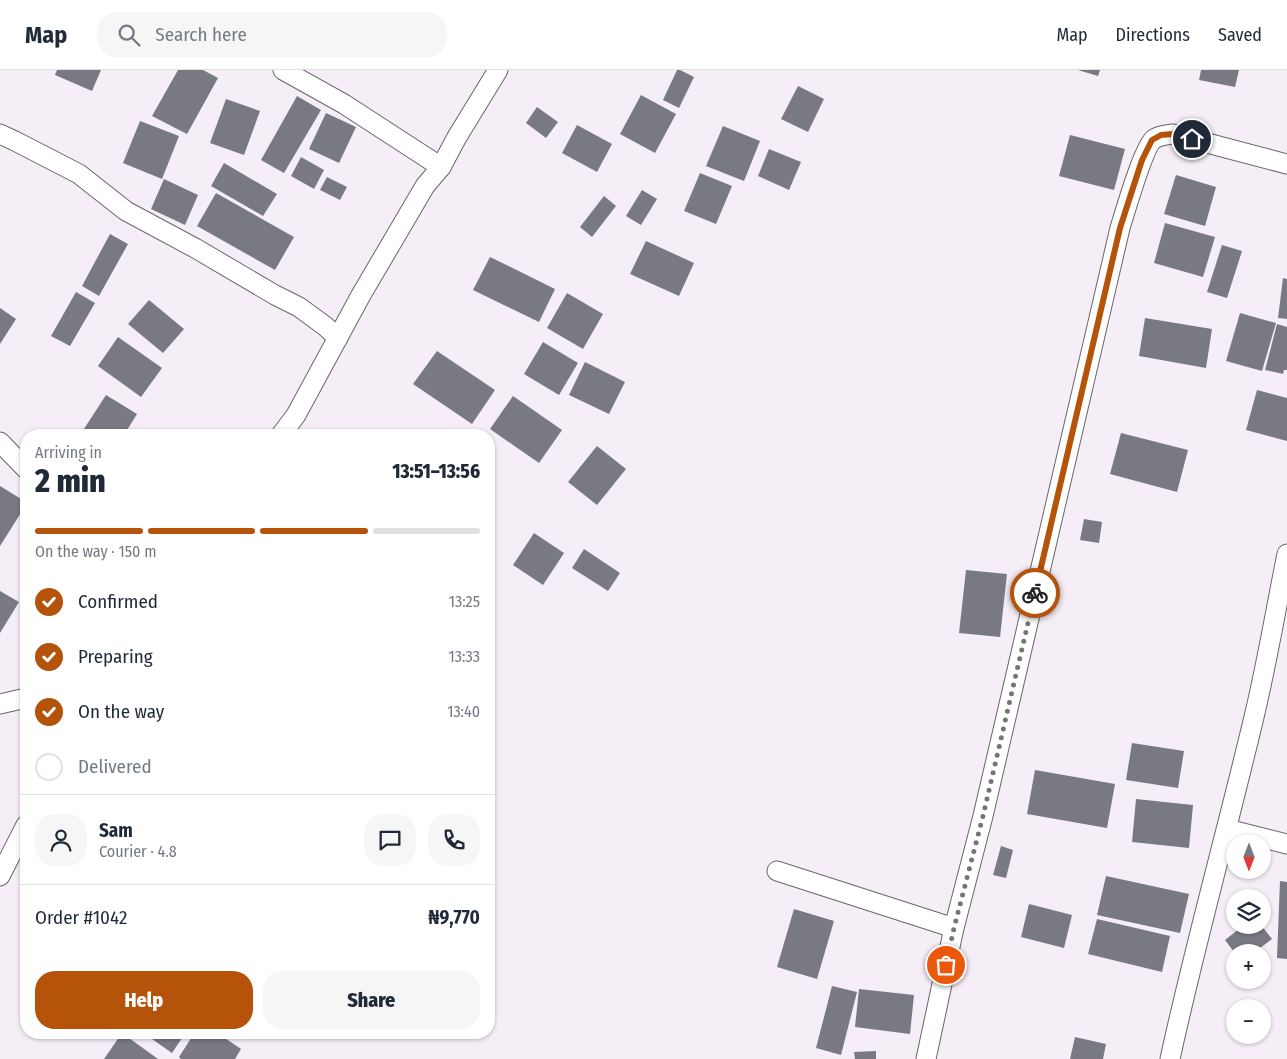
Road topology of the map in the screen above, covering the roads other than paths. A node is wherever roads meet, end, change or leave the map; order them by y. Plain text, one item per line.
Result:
1 (283, 70) edge
2 (498, 70) edge
3 (0, 134) edge
4 (1287, 164) edge
5 (441, 167) junction
6 (338, 338) junction
7 (286, 429) edge
8 (0, 442) edge
9 (20, 463) edge
10 (1287, 554) edge
11 (20, 699) edge
12 (0, 704) edge
13 (1227, 829) junction
14 (20, 837) edge
15 (1287, 844) edge
16 (776, 871) dead end
17 (0, 876) edge
18 (954, 928) junction
19 (926, 1059) edge
20 (1170, 1059) edge

1 - 5 street
2 - 5 street
3 - 6 street
4 - 18 street
5 - 6 street
6 - 7 street
8 - 9 street
10 - 13 street
11 - 12 street
13 - 15 street
13 - 20 street
14 - 17 street
16 - 18 street
18 - 19 street

